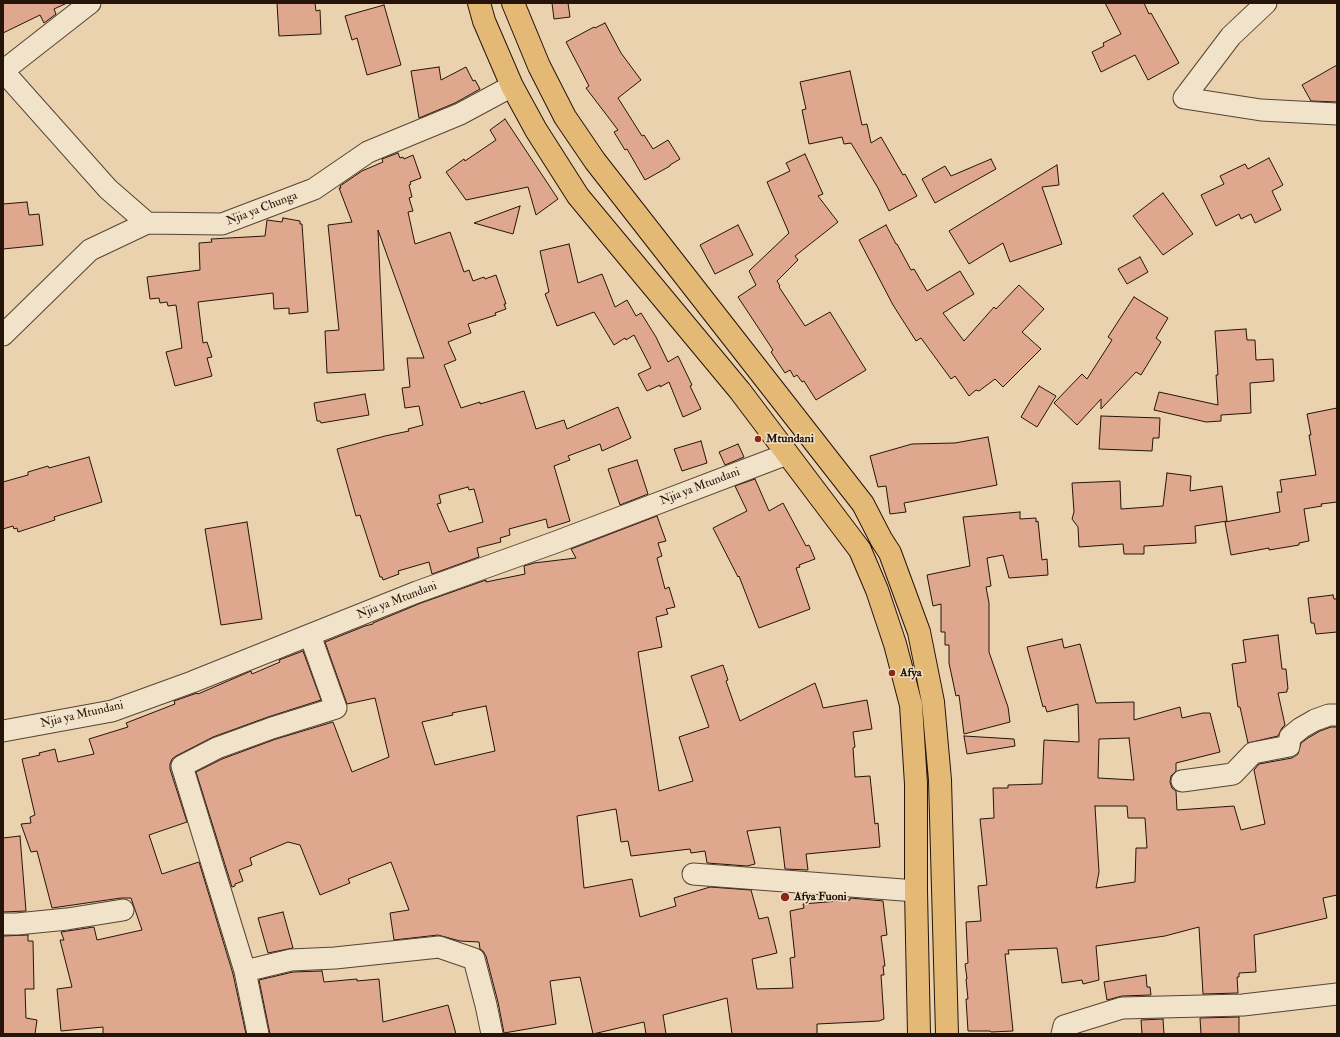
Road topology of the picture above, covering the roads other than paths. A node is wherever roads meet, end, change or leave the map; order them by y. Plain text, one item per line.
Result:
1 (90, 3) edge
2 (479, 3) edge
3 (513, 3) edge
4 (1266, 3) edge
5 (3, 71) edge
6 (512, 86) junction
7 (1337, 114) edge
8 (146, 223) junction
9 (3, 335) edge
10 (787, 454) junction
11 (310, 635) junction
12 (1337, 715) edge
13 (3, 731) edge
14 (1182, 781) dead end
15 (693, 874) dead end
16 (916, 891) junction
17 (123, 910) dead end
18 (3, 924) edge
19 (245, 971) junction
20 (1337, 994) edge
21 (258, 1034) edge
22 (492, 1034) edge
23 (919, 1034) edge
24 (947, 1034) edge
25 (1062, 1034) edge

1 - 5 street
2 - 6 main road
3 - 24 main road
4 - 7 street
5 - 8 street
6 - 8 street, Njia ya Chunga
6 - 10 main road
8 - 9 street
10 - 11 street, Njia ya Mtundani
10 - 16 main road
11 - 13 street, Njia ya Mtundani
11 - 19 street
12 - 14 street
15 - 16 street
16 - 23 main road
17 - 18 street
19 - 21 street
19 - 22 street
20 - 25 street

